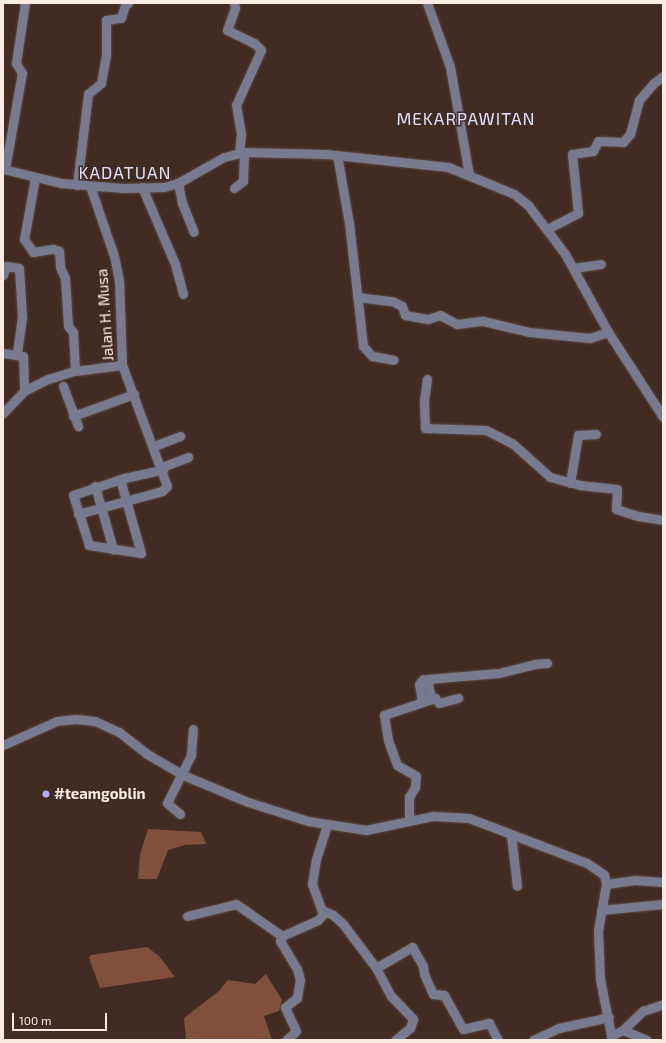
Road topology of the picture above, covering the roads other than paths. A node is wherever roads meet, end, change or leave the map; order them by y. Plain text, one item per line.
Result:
1 (25, 3) edge
2 (128, 3) edge
3 (234, 3) edge
4 (427, 3) edge
5 (663, 76) edge
6 (242, 152) junction
7 (337, 155) junction
8 (4, 169) edge
9 (469, 175) junction
10 (34, 178) junction
11 (178, 183) junction
12 (78, 185) junction
13 (90, 186) junction
14 (142, 187) junction
15 (234, 188) dead end
16 (547, 229) junction
17 (194, 232) dead end
18 (601, 264) dead end
19 (573, 268) junction
20 (3, 275) edge
21 (183, 294) dead end
22 (356, 297) junction
23 (608, 332) junction
24 (3, 353) edge
25 (17, 354) junction
26 (394, 360) dead end
27 (122, 366) junction
28 (75, 371) junction
29 (428, 379) dead end
30 (63, 386) dead end
31 (24, 391) junction
32 (134, 394) junction
33 (3, 412) edge
34 (73, 416) junction
35 (663, 417) edge
36 (78, 426) dead end
37 (596, 434) dead end
38 (180, 436) dead end
39 (154, 446) junction
40 (188, 457) dead end
41 (162, 468) junction
42 (120, 479) junction
43 (570, 483) junction
44 (95, 486) junction
45 (126, 501) junction
46 (101, 507) junction
47 (78, 514) junction
48 (663, 520) edge
49 (113, 549) junction
50 (547, 663) dead end
51 (423, 679) dead end
52 (458, 698) dead end
53 (427, 701) junction
54 (193, 729) dead end
55 (3, 745) edge
56 (183, 775) junction
57 (180, 814) dead end
58 (409, 819) junction
59 (327, 826) junction
60 (511, 835) junction
61 (663, 882) edge
62 (606, 884) junction
63 (517, 886) dead end
64 (663, 904) edge
65 (322, 910) junction
66 (601, 910) junction
67 (187, 916) dead end
68 (282, 936) junction
69 (376, 968) junction
70 (663, 1004) edge
71 (609, 1017) junction
72 (623, 1030) junction
73 (611, 1038) edge
74 (286, 1040) edge
75 (395, 1040) edge
76 (498, 1040) edge
77 (532, 1040) edge
78 (647, 1040) edge

1 - 8 street
2 - 12 street
3 - 6 street
4 - 9 street
5 - 16 street
6 - 7 street
6 - 11 street
6 - 15 street
7 - 9 street
7 - 22 street
8 - 10 street
9 - 16 street
10 - 12 street
10 - 28 street
11 - 14 street
11 - 17 street
12 - 13 street
13 - 14 street
13 - 27 street, Jalan H. Musa
14 - 21 street
16 - 19 street
18 - 19 street
19 - 23 street
20 - 25 street
22 - 23 street
22 - 26 street
23 - 35 street
24 - 25 street
25 - 31 street
27 - 28 street
27 - 32 street, Jalan H. Musa
28 - 31 street
29 - 43 street
30 - 34 street
31 - 33 street
32 - 34 street
32 - 39 street, Jalan H. Musa
34 - 36 street
37 - 43 street
38 - 39 street
39 - 41 street, Jalan H. Musa
40 - 41 street
41 - 42 street
41 - 45 street, Jalan H. Musa
42 - 44 street
42 - 45 street
43 - 48 street
44 - 46 street
44 - 47 street
45 - 46 street
45 - 49 street
46 - 47 street
46 - 49 street
47 - 49 street
50 - 53 street
51 - 53 street
52 - 53 street
53 - 58 street
54 - 56 street
55 - 56 street
56 - 57 street
56 - 59 street
58 - 59 street
58 - 60 street
59 - 65 street
60 - 62 street
60 - 63 street
61 - 62 street
62 - 66 street
64 - 66 street
65 - 68 street
65 - 69 street
66 - 71 street
67 - 68 street
68 - 74 street
69 - 75 street
69 - 76 street
70 - 72 street
71 - 73 street
71 - 77 street
72 - 73 street
72 - 78 street

